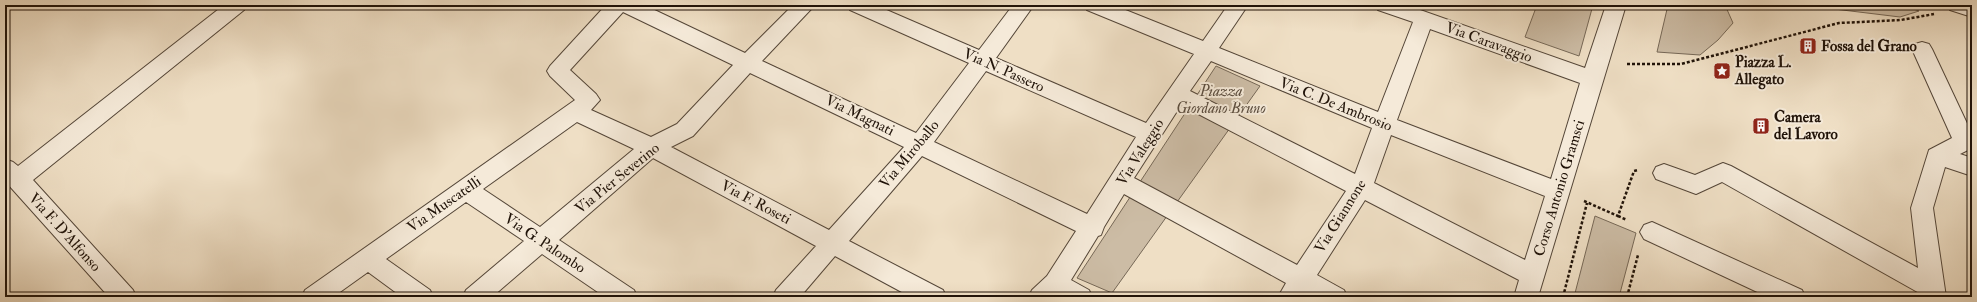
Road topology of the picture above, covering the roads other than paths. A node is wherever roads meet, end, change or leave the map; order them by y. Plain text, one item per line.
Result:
1 (237, 5) edge
2 (618, 5) edge
3 (627, 5) edge
4 (805, 5) edge
5 (857, 5) edge
6 (1024, 5) edge
7 (1094, 5) edge
8 (1238, 5) edge
9 (1385, 5) edge
10 (1616, 5) edge
11 (1957, 5) edge
12 (1969, 5) edge
13 (1972, 10) edge
14 (1424, 19) junction
15 (1922, 49) dead end
16 (1205, 51) junction
17 (981, 60) junction
18 (748, 62) junction
19 (1594, 73) junction
20 (1177, 94) junction
21 (575, 112) junction
22 (1385, 124) junction
23 (1150, 134) junction
24 (920, 144) junction
25 (651, 147) junction
26 (1937, 156) junction
27 (1972, 167) edge
28 (11, 173) edge
29 (1664, 173) road end
30 (1121, 182) junction
31 (1361, 187) junction
32 (465, 189) junction
33 (1558, 191) junction
34 (1093, 228) junction
35 (1652, 232) road end
36 (542, 241) junction
37 (833, 242) junction
38 (368, 259) junction
39 (1533, 275) junction
40 (1295, 288) edge
41 (1049, 290) edge
42 (1934, 295) edge
43 (124, 297) edge
44 (314, 297) edge
45 (421, 297) edge
46 (474, 297) edge
47 (624, 297) edge
48 (785, 297) edge
49 (934, 297) edge
50 (1080, 297) edge
51 (1335, 297) edge
52 (1526, 297) edge
53 (1793, 297) edge

1 - 28 street
2 - 21 street, Via Muscatelli
3 - 18 street, Via Magnati
4 - 18 street, Via Pier Severino
5 - 17 street, Via N. Passero
6 - 17 street, Via Miroballo
7 - 16 street, Via C. De Ambrosio
8 - 16 street, Via Valeggio
9 - 14 street, Via Caravaggio
10 - 19 street
11 - 13 street
12 - 13 street
14 - 19 street, Via Caravaggio
14 - 22 street, Via Giannone
15 - 26 street
16 - 20 street, Via Valeggio
16 - 22 street, Via C. De Ambrosio
17 - 23 street, Via N. Passero
17 - 24 street, Via Miroballo
18 - 24 street, Via Magnati
18 - 25 street, Via Pier Severino
19 - 33 street, Corso Antonio Gramsci
20 - 23 street, Via Valeggio
20 - 31 street
21 - 25 street, Via F. Roseti
21 - 32 street, Via Muscatelli
22 - 31 street, Via Giannone
22 - 33 street, Via C. De Ambrosio
23 - 30 street, Via Valeggio
24 - 34 street, Via Magnati
24 - 37 street, Via Miroballo
25 - 36 street, Via Pier Severino
25 - 37 street, Via F. Roseti
26 - 27 street
26 - 42 street
28 - 43 street, Via F. D'Alfonso
29 - 42 street
30 - 34 street, Via Valeggio
30 - 40 street
31 - 39 street
31 - 40 street, Via Giannone
32 - 36 street, Via G. Palombo
32 - 38 street, Via Muscatelli
33 - 39 street, Corso Antonio Gramsci
34 - 41 street, Via Valeggio
35 - 53 street
36 - 46 street, Via Pier Severino
36 - 47 street, Via G. Palombo
37 - 48 street, Via Miroballo
37 - 49 street, Via F. Roseti
38 - 44 street, Via Muscatelli
38 - 45 street
39 - 52 street, Corso Antonio Gramsci
40 - 51 street
41 - 50 street

